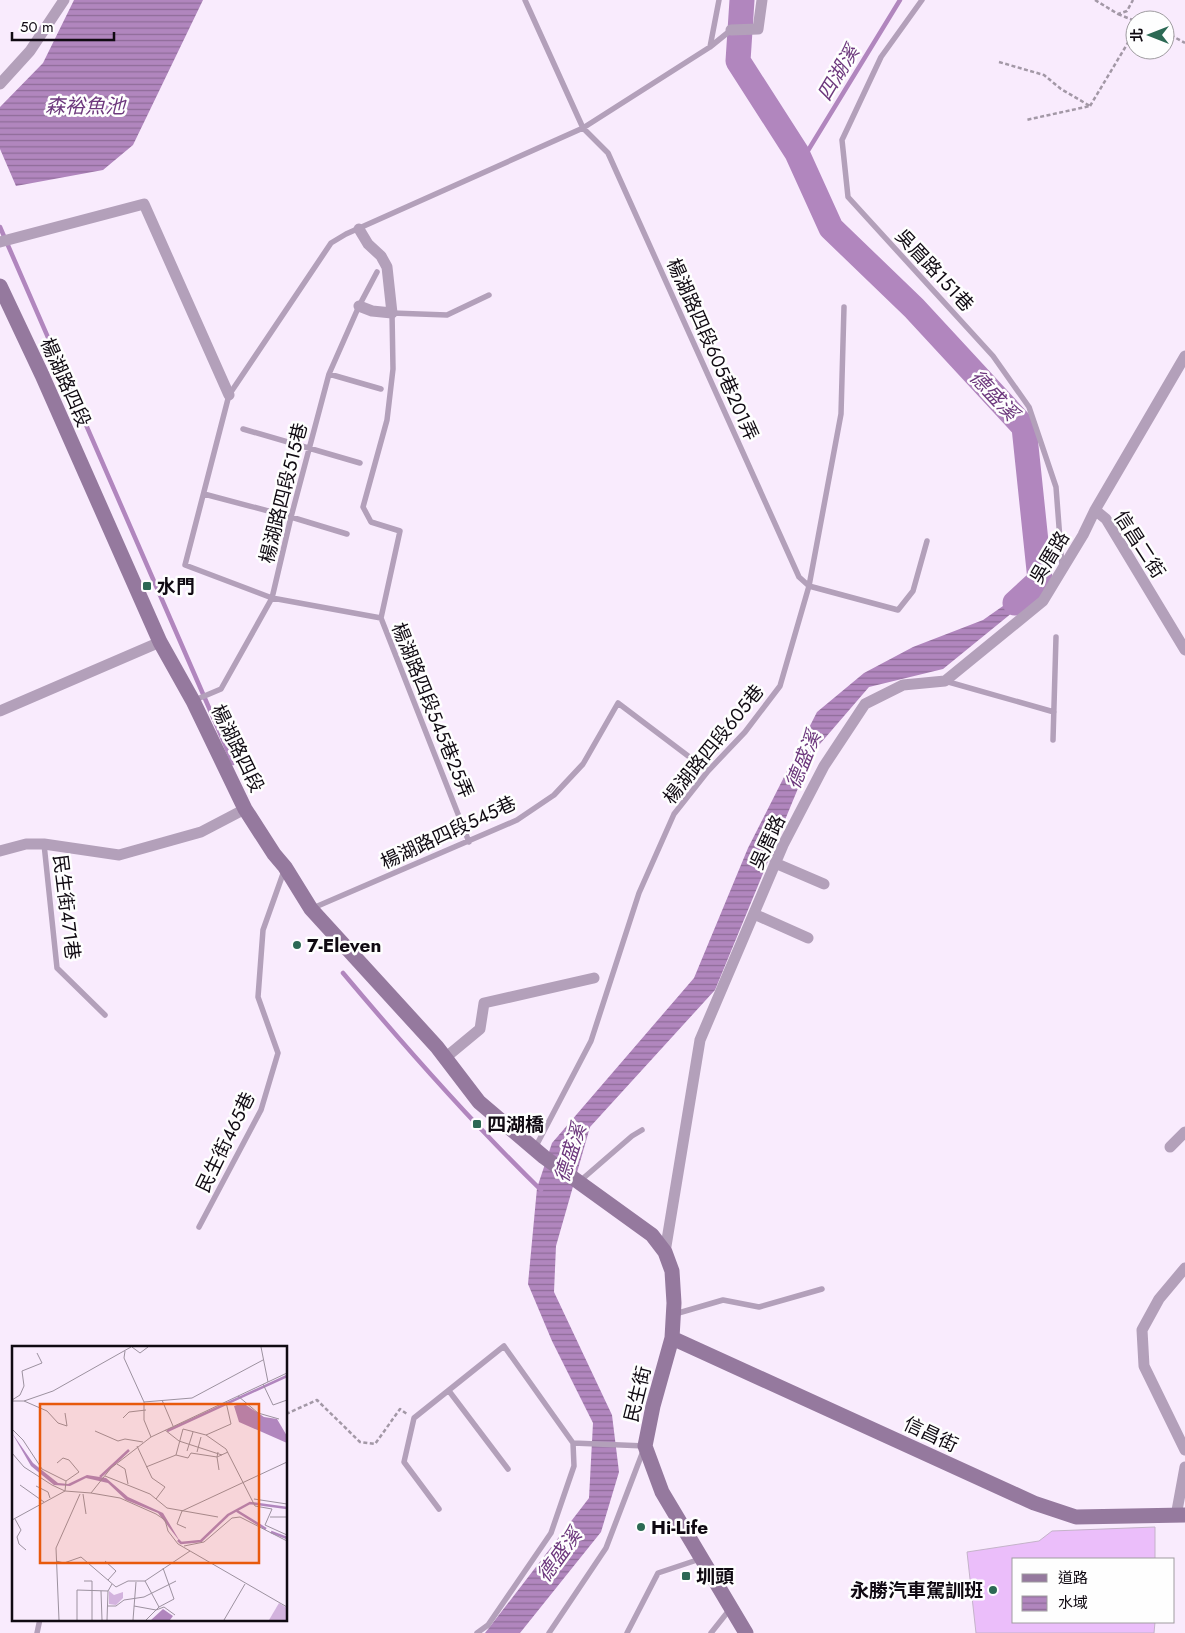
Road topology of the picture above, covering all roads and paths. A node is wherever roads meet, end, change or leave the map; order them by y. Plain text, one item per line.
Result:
1 (64, 0) edge
2 (526, 0) edge
3 (719, 0) edge
4 (762, 0) edge
5 (922, 0) edge
6 (1095, 0) edge
7 (1133, 0) edge
8 (1118, 14) junction
9 (1125, 17) edge
10 (730, 30) joint
11 (710, 47) junction
12 (1125, 48) edge
13 (999, 62) dead end
14 (0, 84) edge
15 (1090, 106) junction
16 (1026, 120) dead end
17 (582, 128) junction
18 (359, 229) junction
19 (0, 242) edge
20 (377, 272) dead end
21 (0, 286) edge
22 (489, 295) dead end
23 (359, 306) junction
24 (844, 307) dead end
25 (392, 313) junction
26 (1185, 356) edge
27 (329, 374) junction
28 (381, 389) dead end
29 (229, 395) junction
30 (243, 429) dead end
31 (310, 448) junction
32 (360, 463) dead end
33 (204, 494) junction
34 (1094, 510) junction
35 (291, 517) junction
36 (347, 534) dead end
37 (927, 541) dead end
38 (1062, 570) junction
39 (810, 586) junction
40 (272, 598) junction
41 (381, 618) junction
42 (1056, 636) dead end
43 (160, 642) junction
44 (1185, 650) edge
45 (945, 681) junction
46 (193, 701) junction
47 (0, 711) edge
48 (1054, 712) junction
49 (1054, 740) dead end
50 (708, 771) junction
51 (246, 808) junction
52 (469, 842) junction
53 (44, 844) junction
54 (0, 851) edge
55 (776, 864) junction
56 (285, 867) junction
57 (824, 884) dead end
58 (311, 909) junction
59 (754, 914) junction
60 (808, 938) dead end
61 (594, 978) dead end
62 (105, 1015) dead end
63 (445, 1058) junction
64 (642, 1130) dead end
65 (1185, 1132) edge
66 (1170, 1147) dead end
67 (540, 1153) junction
68 (578, 1183) junction
69 (199, 1227) dead end
70 (665, 1252) junction
71 (1185, 1268) edge
72 (822, 1289) dead end
73 (673, 1314) junction
74 (672, 1338) junction
75 (449, 1391) junction
76 (288, 1413) edge
77 (414, 1418) junction
78 (573, 1442) junction
79 (645, 1446) junction
80 (1185, 1450) edge
81 (1185, 1467) edge
82 (508, 1469) dead end
83 (439, 1510) dead end
84 (1180, 1515) edge
85 (702, 1558) junction
86 (731, 1607) junction
87 (40, 1620) edge
88 (37, 1633) edge
89 (477, 1633) edge
90 (548, 1633) edge
91 (627, 1633) edge
92 (711, 1633) edge
93 (746, 1633) edge

1 - 14 street
2 - 17 lane
3 - 11 lane
4 - 10 street
5 - 38 lane, 吳眉路151巷
6 - 8 path
7 - 8 path
8 - 9 path
10 - 11 lane
11 - 17 lane
12 - 15 path
13 - 15 path
15 - 16 path
17 - 18 lane
17 - 39 lane, 楊湖路四段605巷201弄
18 - 25 street
18 - 29 lane
19 - 29 street
20 - 23 lane, 楊湖路四段515巷
21 - 43 street, 楊湖路四段
22 - 25 lane
23 - 25 street
23 - 27 lane, 楊湖路四段515巷
24 - 39 lane, 楊湖路四段605巷
25 - 41 lane
26 - 34 street, 吳厝路
27 - 28 lane
27 - 31 lane, 楊湖路四段515巷
29 - 33 lane
30 - 31 lane
31 - 32 lane
31 - 35 lane, 楊湖路四段515巷
33 - 35 lane
33 - 40 lane
34 - 38 street, 吳厝路
34 - 44 street, 信昌二街
35 - 36 lane
35 - 40 lane, 楊湖路四段515巷
37 - 39 lane
38 - 45 street, 吳厝路
39 - 50 lane, 楊湖路四段605巷
40 - 41 lane
40 - 46 lane, 楊湖路四段515巷
41 - 52 lane, 楊湖路四段545巷25弄
42 - 48 lane
43 - 46 street, 楊湖路四段
43 - 47 street
45 - 48 lane
45 - 55 street, 吳厝路
46 - 51 street, 楊湖路四段
48 - 49 lane
50 - 52 lane, 楊湖路四段545巷
50 - 67 lane, 楊湖路四段605巷
51 - 53 street
51 - 56 street, 楊湖路四段
52 - 58 lane, 楊湖路四段545巷
53 - 54 street
53 - 62 lane, 民生街471巷
55 - 57 street
55 - 59 street, 吳厝路
56 - 58 street, 楊湖路四段
56 - 69 lane, 民生街465巷
58 - 63 street, 楊湖路四段
59 - 60 street
59 - 70 street, 吳厝路
61 - 63 street
63 - 67 street, 楊湖路四段
64 - 68 lane
65 - 66 street
67 - 68 street
68 - 70 street, 民生街
70 - 73 street, 民生街
71 - 80 street
72 - 73 lane
73 - 74 street, 民生街
74 - 79 street, 民生街
74 - 84 street, 信昌街
75 - 77 lane
75 - 78 lane
75 - 82 lane
76 - 77 path
77 - 83 lane
78 - 79 lane
78 - 89 lane
79 - 85 street, 民生街
79 - 90 lane
81 - 84 street
85 - 86 street, 民生街
85 - 91 lane
86 - 92 lane
86 - 93 street, 民生街
87 - 88 lane

